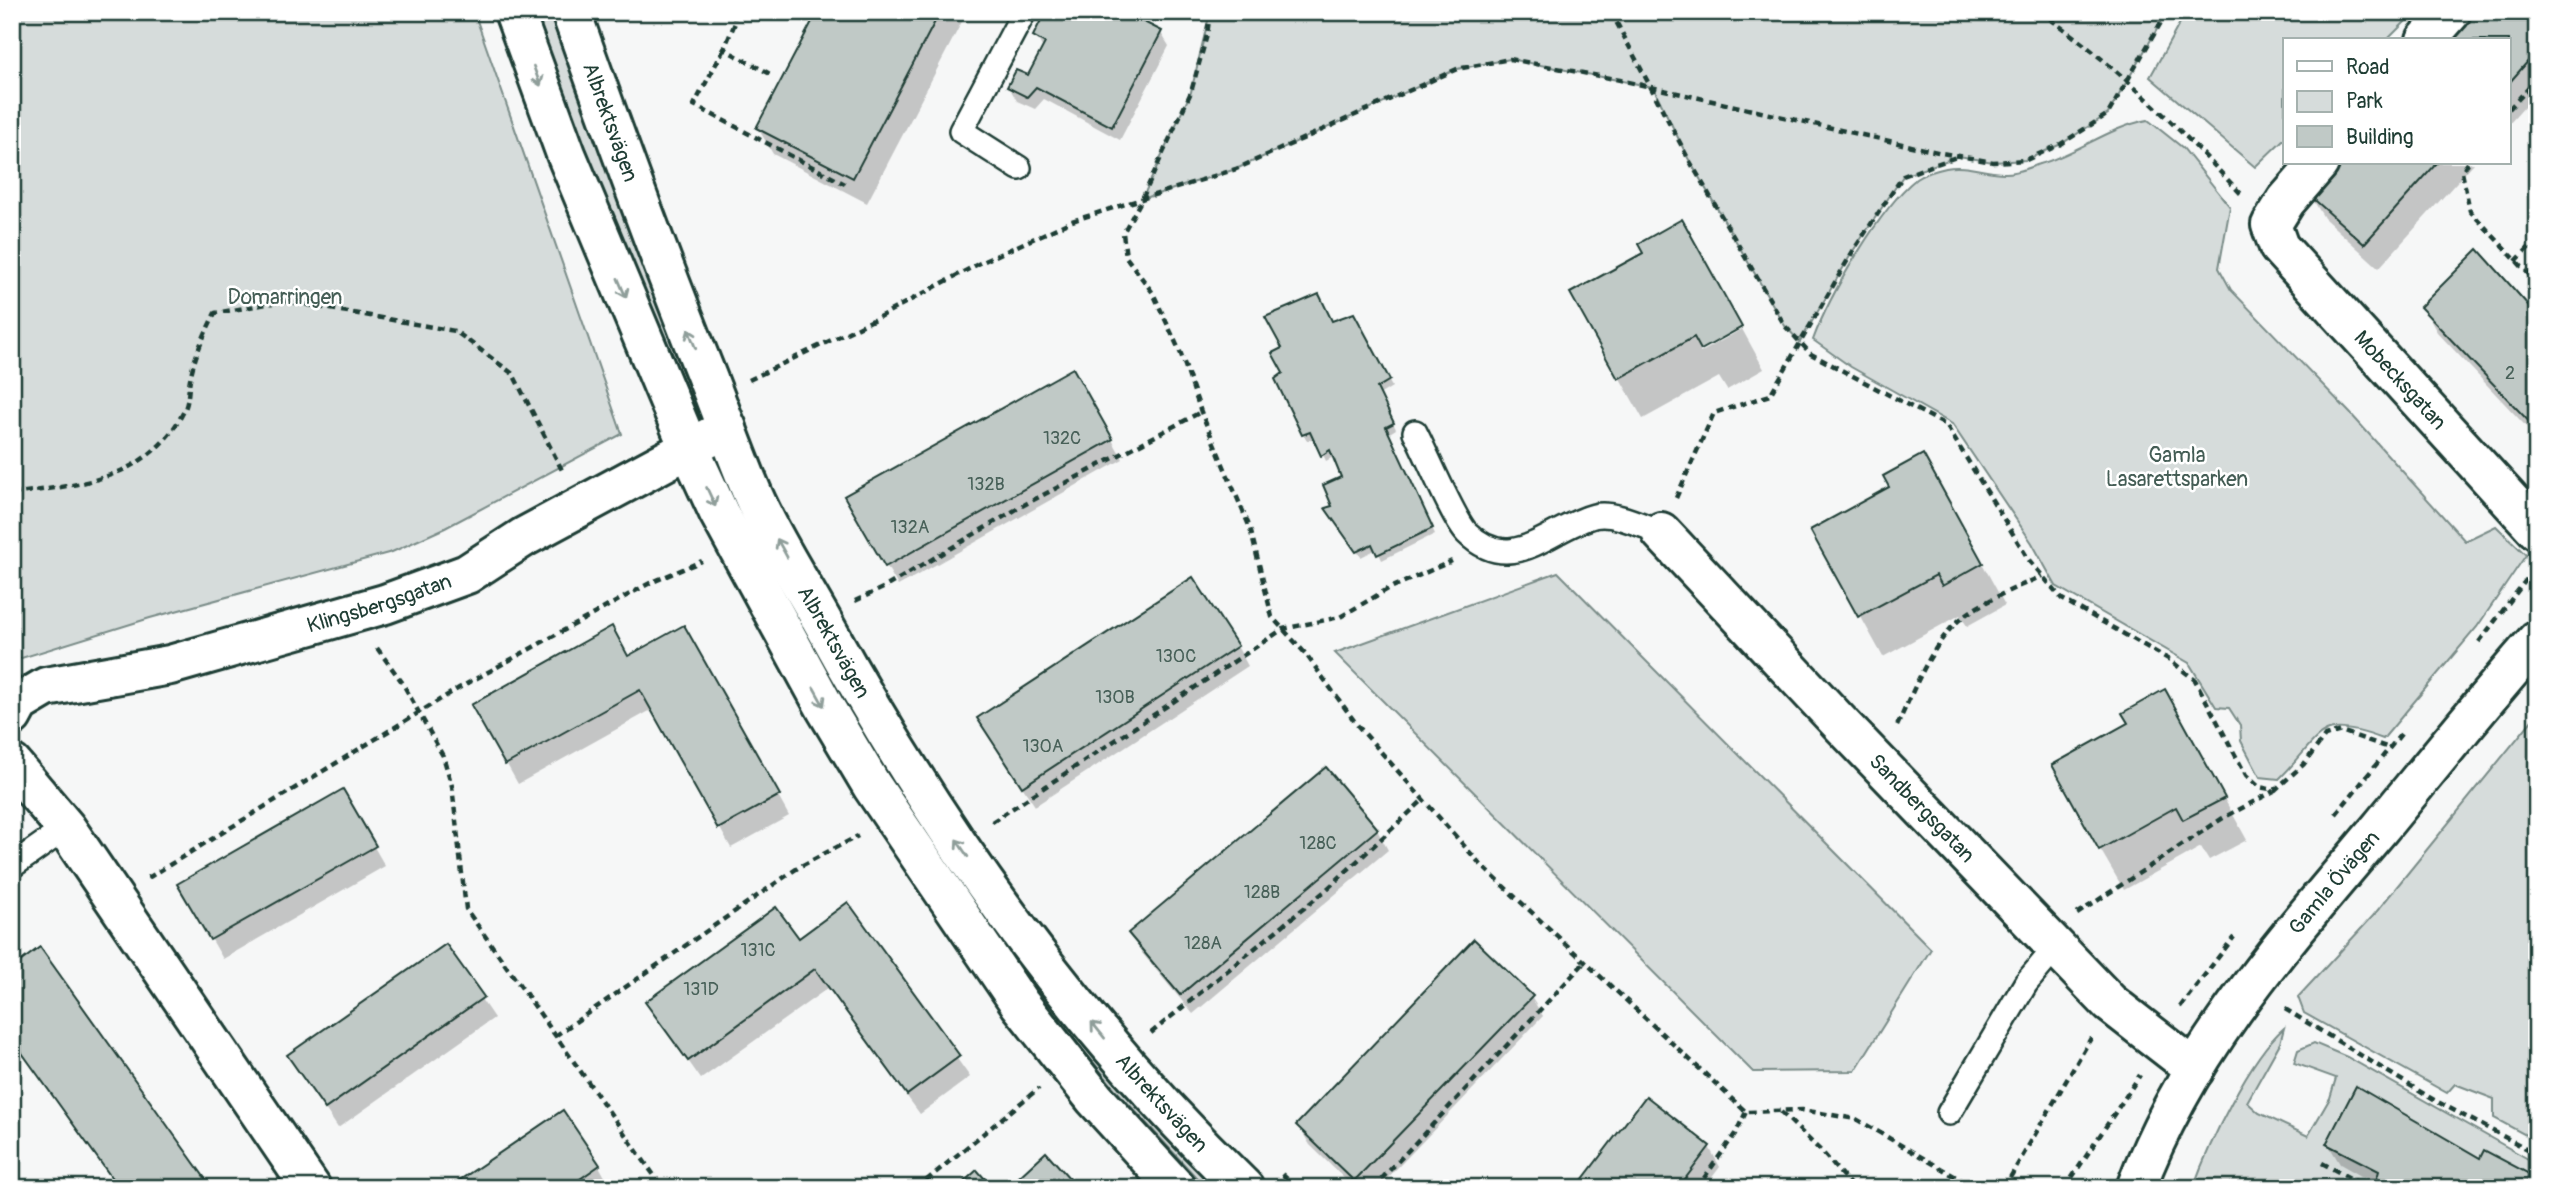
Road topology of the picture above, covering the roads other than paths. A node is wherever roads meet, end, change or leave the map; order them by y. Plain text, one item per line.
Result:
1 (514, 12) edge
2 (571, 12) edge
3 (1024, 12) edge
4 (2451, 12) edge
5 (2428, 38) edge
6 (2318, 164) edge
7 (1019, 168) dead end
8 (727, 428) junction
9 (1415, 432) dead end
10 (689, 448) junction
11 (1667, 519) joint
12 (2537, 530) edge
13 (2537, 640) edge
14 (12, 716) edge
15 (12, 764) edge
16 (66, 828) junction
17 (12, 866) edge
18 (2064, 933) junction
19 (2195, 1069) junction
20 (1949, 1114) dead end
21 (2153, 1141) junction
22 (311, 1188) edge
23 (1177, 1188) edge
24 (1244, 1188) edge
25 (2113, 1188) edge
26 (2136, 1188) edge

1 -> 10 street, Albrektsvägen
8 -> 2 street, Albrektsvägen
3 - 7 lane
4 - 5 street
6 - 12 street, Mobecksgatan
8 - 10 street, Klingsbergsgatan
24 -> 8 street, Albrektsvägen
9 - 11 lane
10 - 14 street, Klingsbergsgatan
10 -> 23 street, Albrektsvägen
11 - 18 street, Sandbergsgatan
13 - 19 street, Gamla Övägen
15 - 16 street
16 - 17 lane
16 - 22 street
18 - 19 street, Sandbergsgatan
18 - 20 lane
19 - 21 street, Gamla Övägen
21 - 25 street, Gamla Övägen
21 - 26 street, Gamla Övägen

